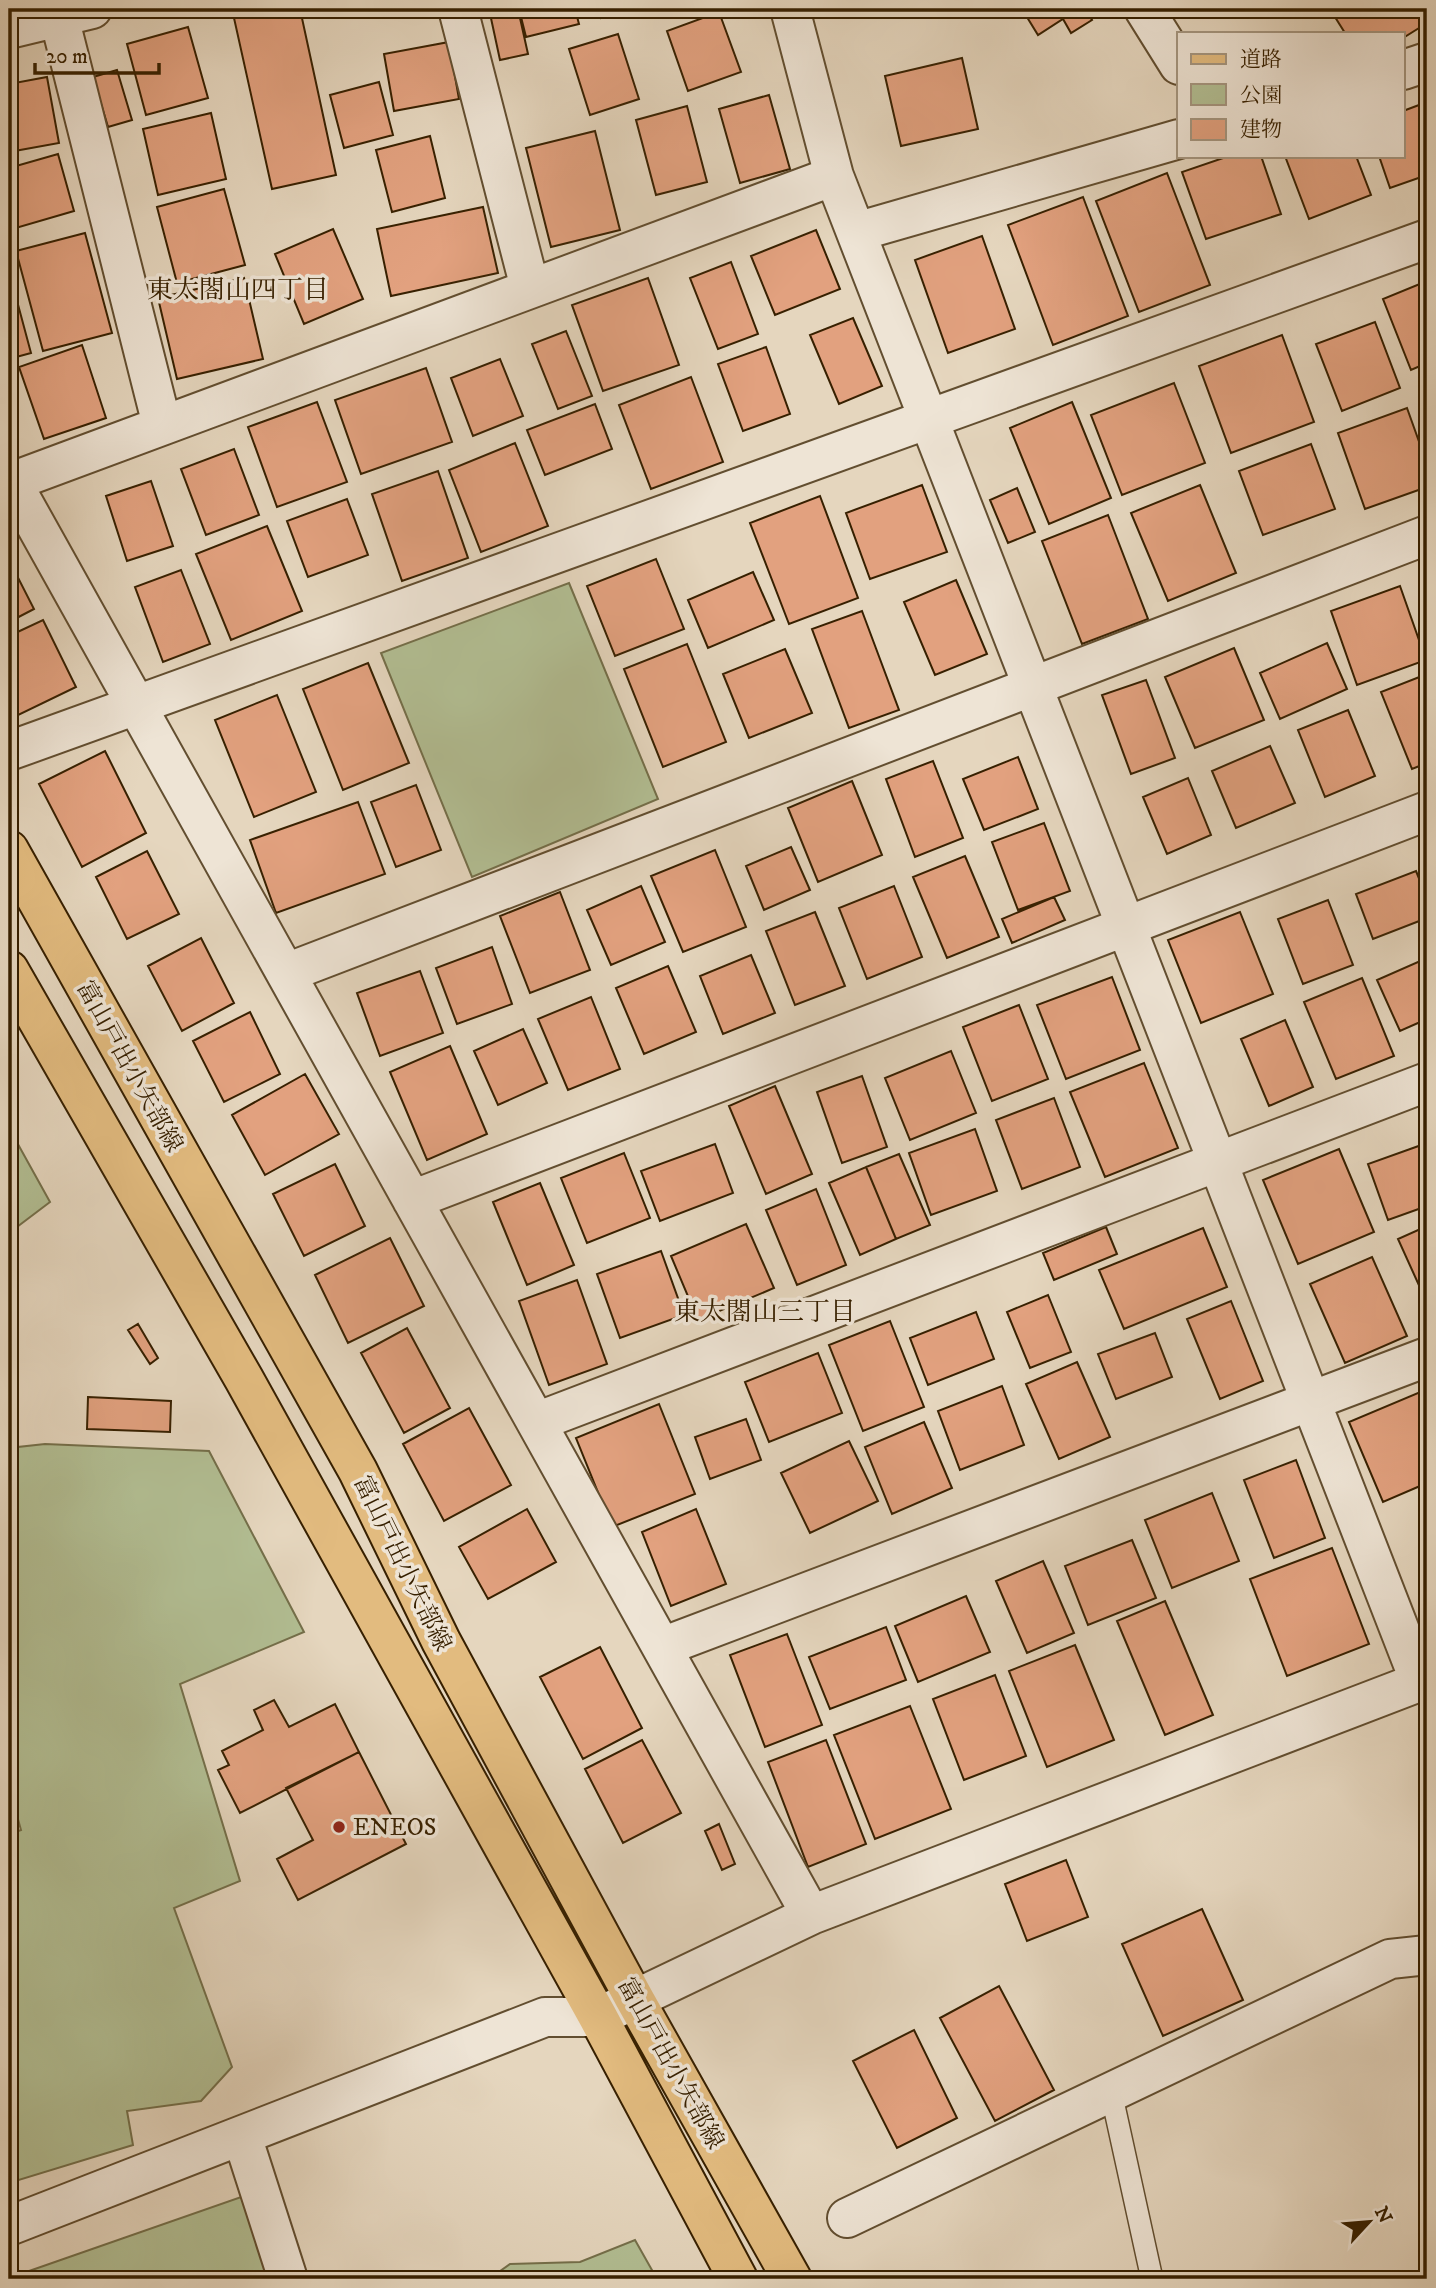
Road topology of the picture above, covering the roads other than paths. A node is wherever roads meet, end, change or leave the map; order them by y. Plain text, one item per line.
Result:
1 (458, 9) edge
2 (790, 9) edge
3 (1144, 9) edge
4 (75, 13) edge
5 (9, 29) edge
6 (1177, 62) edge
7 (1427, 62) edge
8 (1404, 70) edge
9 (1177, 140) edge
10 (834, 176) junction
11 (856, 232) junction
12 (1427, 239) edge
13 (530, 288) junction
14 (929, 419) junction
15 (162, 425) junction
16 (10, 479) edge
17 (1427, 535) edge
18 (1033, 687) junction
19 (137, 705) junction
20 (9, 751) edge
21 (1427, 811) edge
22 (9, 850) edge
23 (1126, 926) junction
24 (9, 970) edge
25 (286, 973) junction
26 (1427, 1082) edge
27 (1218, 1162) junction
28 (412, 1200) junction
29 (1427, 1357) edge
30 (1311, 1401) junction
31 (537, 1422) junction
32 (662, 1647) junction
33 (1424, 1680) edge
34 (811, 1915) junction
35 (1427, 1955) edge
36 (634, 1998) junction
37 (598, 2017) junction
38 (1111, 2092) junction
39 (243, 2136) junction
40 (847, 2218) dead end
41 (9, 2225) edge
42 (288, 2279) edge
43 (738, 2279) edge
44 (792, 2279) edge
45 (1152, 2279) edge

1 - 13 street
2 - 10 street
3 - 6 street
4 - 5 street
4 - 15 street
7 - 8 street
9 - 11 street
10 - 11 street
10 - 13 street
11 - 14 street
12 - 14 street
13 - 15 street
14 - 18 street
14 - 19 street
15 - 16 street
16 - 19 street
17 - 18 street
18 - 23 street
18 - 25 street
19 - 20 street
19 - 25 street
21 - 23 street
22 - 36 main road, 富山戸出小矢部線
23 - 27 street
23 - 28 street
24 - 37 main road, 富山戸出小矢部線
25 - 28 street
26 - 27 street
27 - 30 street
27 - 31 street
28 - 31 street
29 - 30 street
30 - 32 street
30 - 33 street
31 - 32 street
32 - 34 street
33 - 34 street
34 - 36 street
35 - 38 street
36 - 37 street
36 - 44 main road, 富山戸出小矢部線
37 - 39 street
37 - 43 main road, 富山戸出小矢部線
38 - 40 street
38 - 45 lane
39 - 41 street
39 - 42 street

